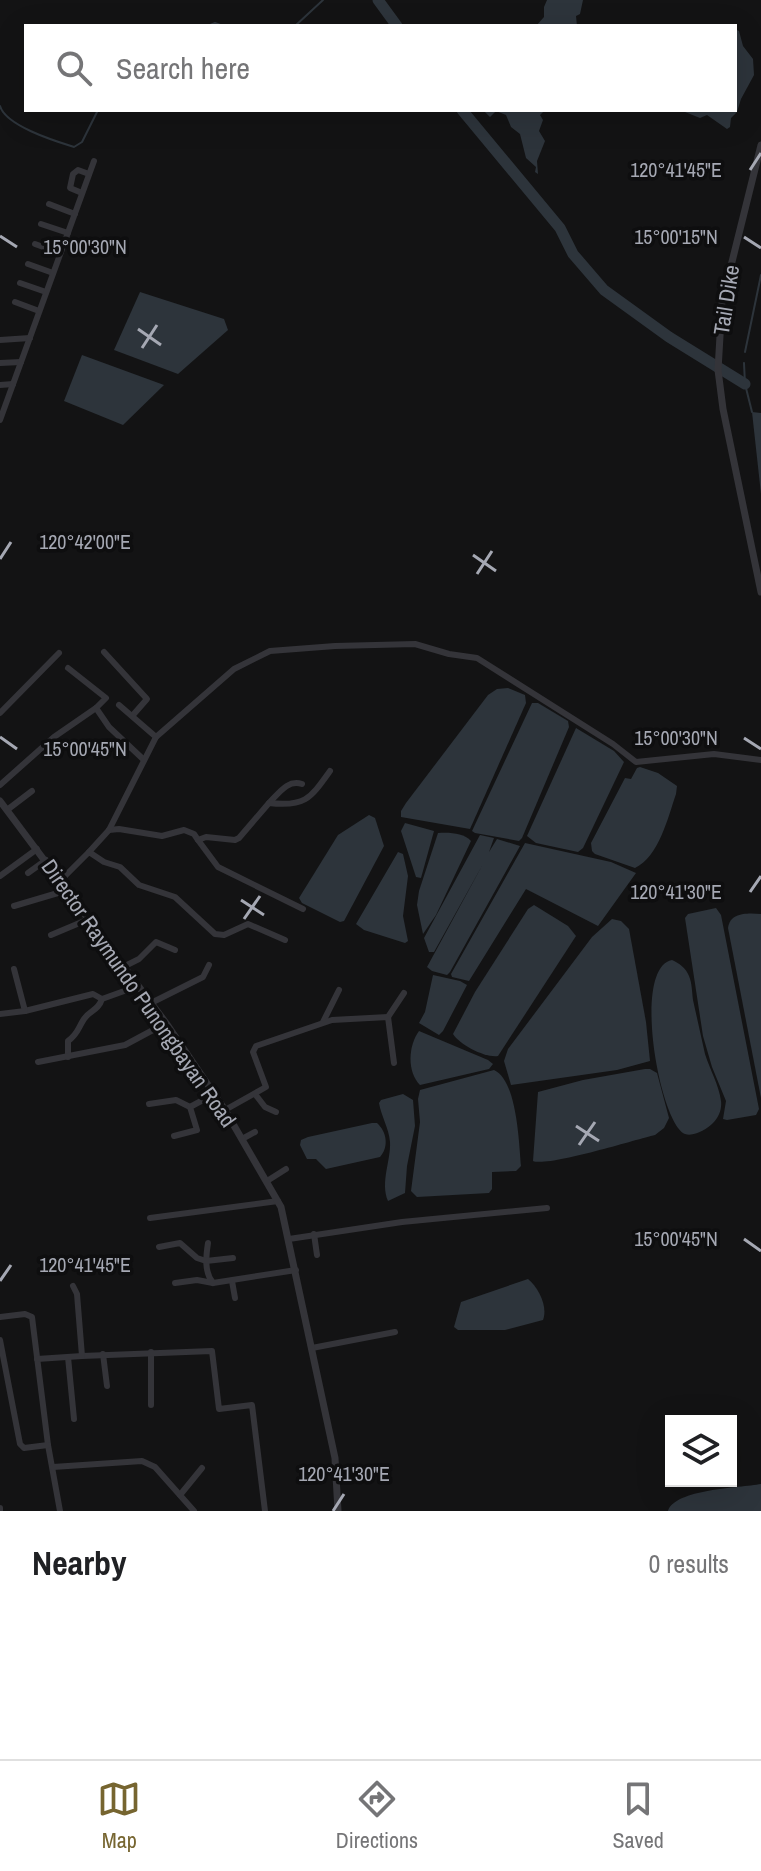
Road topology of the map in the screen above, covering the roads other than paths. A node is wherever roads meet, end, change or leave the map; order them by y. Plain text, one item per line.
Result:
1 (761, 145) edge
2 (94, 161) dead end
3 (89, 174) junction
4 (82, 193) junction
5 (49, 204) dead end
6 (75, 214) junction
7 (41, 224) dead end
8 (68, 233) junction
9 (35, 244) dead end
10 (60, 253) junction
11 (28, 264) dead end
12 (53, 273) junction
13 (20, 283) dead end
14 (46, 292) junction
15 (15, 302) dead end
16 (39, 311) junction
17 (30, 338) junction
18 (0, 340) edge
19 (21, 362) junction
20 (0, 363) edge
21 (13, 384) junction
22 (0, 385) edge
23 (2, 407) edge
24 (0, 420) edge
25 (761, 592) edge
26 (104, 652) dead end
27 (59, 653) dead end
28 (68, 668) dead end
29 (119, 705) dead end
30 (96, 708) junction
31 (0, 713) edge
32 (133, 715) junction
33 (156, 737) junction
34 (144, 760) junction
35 (761, 760) edge
36 (330, 771) dead end
37 (302, 784) dead end
38 (0, 785) edge
39 (32, 791) dead end
40 (0, 801) edge
41 (269, 803) junction
42 (7, 810) junction
43 (109, 830) junction
44 (198, 840) junction
45 (37, 849) junction
46 (89, 852) junction
47 (46, 860) junction
48 (28, 873) dead end
49 (0, 876) edge
50 (61, 880) junction
51 (68, 890) junction
52 (14, 906) dead end
53 (303, 909) dead end
54 (89, 919) junction
55 (51, 935) dead end
56 (285, 940) dead end
57 (175, 950) dead end
58 (209, 965) dead end
59 (125, 966) junction
60 (14, 969) dead end
61 (138, 986) junction
62 (339, 990) dead end
63 (404, 993) dead end
64 (102, 999) junction
65 (151, 1003) junction
66 (25, 1011) junction
67 (0, 1014) edge
68 (388, 1017) junction
69 (323, 1022) junction
70 (166, 1023) junction
71 (68, 1057) junction
72 (38, 1062) dead end
73 (394, 1063) dead end
74 (214, 1094) junction
75 (255, 1094) junction
76 (149, 1104) dead end
77 (190, 1107) junction
78 (225, 1110) junction
79 (276, 1112) dead end
80 (255, 1132) dead end
81 (174, 1136) dead end
82 (242, 1139) junction
83 (286, 1169) dead end
84 (267, 1181) junction
85 (278, 1201) junction
86 (547, 1208) dead end
87 (150, 1218) dead end
88 (314, 1234) junction
89 (289, 1239) junction
90 (208, 1243) dead end
91 (159, 1247) dead end
92 (317, 1255) dead end
93 (233, 1258) dead end
94 (206, 1261) junction
95 (296, 1270) junction
96 (232, 1281) junction
97 (175, 1283) dead end
98 (213, 1283) junction
99 (73, 1286) dead end
100 (235, 1298) dead end
101 (0, 1317) edge
102 (395, 1332) dead end
103 (0, 1340) edge
104 (312, 1348) junction
105 (151, 1352) junction
106 (103, 1354) junction
107 (82, 1356) junction
108 (68, 1357) junction
109 (37, 1359) junction
110 (107, 1386) dead end
111 (151, 1405) dead end
112 (74, 1419) dead end
113 (48, 1445) junction
114 (53, 1467) junction
115 (202, 1468) dead end
116 (180, 1495) junction
117 (60, 1511) edge
118 (194, 1511) edge
119 (265, 1511) edge
120 (338, 1511) edge

1 - 25 street, Tail Dike
2 - 3 street
3 - 4 street
3 - 4 street
4 - 6 street
5 - 6 street
6 - 8 street
7 - 8 street
8 - 10 street
9 - 10 street
10 - 12 street
11 - 12 street
12 - 14 street
13 - 14 street
14 - 16 street
15 - 16 street
16 - 17 street
17 - 18 street
17 - 19 street
19 - 20 street
19 - 21 street
21 - 22 street
21 - 23 street
23 - 24 street
26 - 32 street
27 - 31 street
28 - 30 street
29 - 32 street
30 - 34 street
30 - 38 street
32 - 33 street
33 - 34 street
33 - 35 street
34 - 43 street
36 - 41 street
37 - 41 street
39 - 42 street
40 - 42 street, Director Raymundo Punongbayan Road
41 - 44 street
42 - 45 street, Director Raymundo Punongbayan Road
43 - 44 street
43 - 46 street
44 - 53 street
45 - 47 street, Director Raymundo Punongbayan Road
45 - 49 street
46 - 50 street
46 - 56 street
47 - 48 street
47 - 50 street, Director Raymundo Punongbayan Road
50 - 51 street, Director Raymundo Punongbayan Road
51 - 52 street
51 - 54 street, Director Raymundo Punongbayan Road
54 - 55 street
54 - 59 street, Director Raymundo Punongbayan Road
57 - 59 street
58 - 65 street
59 - 61 street, Director Raymundo Punongbayan Road
60 - 66 street
61 - 64 street
61 - 65 street, Director Raymundo Punongbayan Road
62 - 69 street
63 - 68 street
64 - 66 street
64 - 71 street
65 - 70 street, Director Raymundo Punongbayan Road
66 - 67 street
68 - 69 street
68 - 73 street
69 - 75 street
70 - 71 street
70 - 74 street, Director Raymundo Punongbayan Road
71 - 72 street
74 - 77 street
74 - 78 street, Director Raymundo Punongbayan Road
75 - 78 street
75 - 79 street
76 - 77 street
77 - 81 street
78 - 82 street, Director Raymundo Punongbayan Road
80 - 82 street
82 - 84 street, Director Raymundo Punongbayan Road
83 - 84 street
84 - 85 street, Director Raymundo Punongbayan Road
85 - 87 street
85 - 89 street, Director Raymundo Punongbayan Road
86 - 88 street
88 - 89 street
88 - 92 street
89 - 95 street, Director Raymundo Punongbayan Road
90 - 94 street
91 - 94 street
93 - 94 street
94 - 98 street
95 - 96 street
95 - 104 street, Director Raymundo Punongbayan Road
96 - 98 street
96 - 100 street
97 - 98 street
99 - 107 street
101 - 109 street
102 - 104 street
103 - 113 street
104 - 120 street, Director Raymundo Punongbayan Road
105 - 106 street
105 - 111 street
105 - 119 street
106 - 107 street
106 - 110 street
107 - 108 street
108 - 109 street
108 - 112 street
109 - 113 street
113 - 114 street
114 - 116 street
114 - 117 street
115 - 116 street
116 - 118 street

